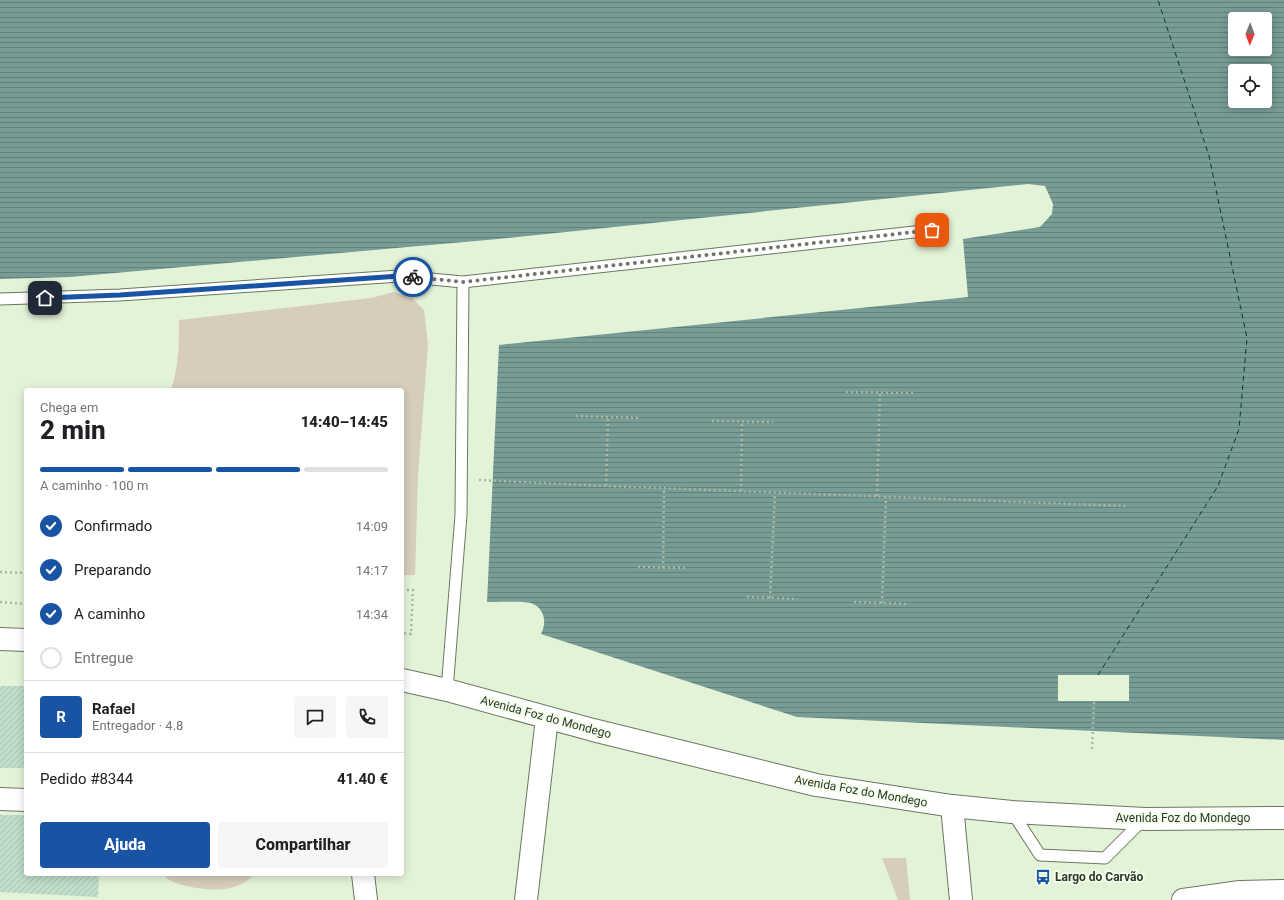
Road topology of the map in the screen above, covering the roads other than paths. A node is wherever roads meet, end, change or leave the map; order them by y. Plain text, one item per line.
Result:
1 (932, 230) dead end
2 (463, 282) junction
3 (0, 299) edge
4 (0, 639) edge
5 (24, 640) edge
6 (404, 680) edge
7 (447, 690) junction
8 (547, 718) junction
9 (0, 799) edge
10 (24, 800) edge
11 (952, 806) junction
12 (1012, 812) junction
13 (1280, 816) edge
14 (1145, 819) junction
15 (363, 876) edge
16 (1284, 892) edge
17 (1239, 896) edge
18 (366, 900) edge
19 (526, 900) edge
20 (961, 900) edge
21 (1183, 900) edge

1 - 2 lane
2 - 3 lane
2 - 7 lane
4 - 5 main road
6 - 7 main road, Avenida Foz do Mondego
7 - 8 main road, Avenida Foz do Mondego
8 - 11 main road, Avenida Foz do Mondego
8 - 19 main road
9 - 10 main road
11 - 12 main road, Avenida Foz do Mondego
11 - 20 main road
12 - 14 main road, Avenida Foz do Mondego
12 - 14 lane
13 - 14 main road, Avenida Foz do Mondego
15 - 18 main road
16 - 17 main road
17 - 21 main road

